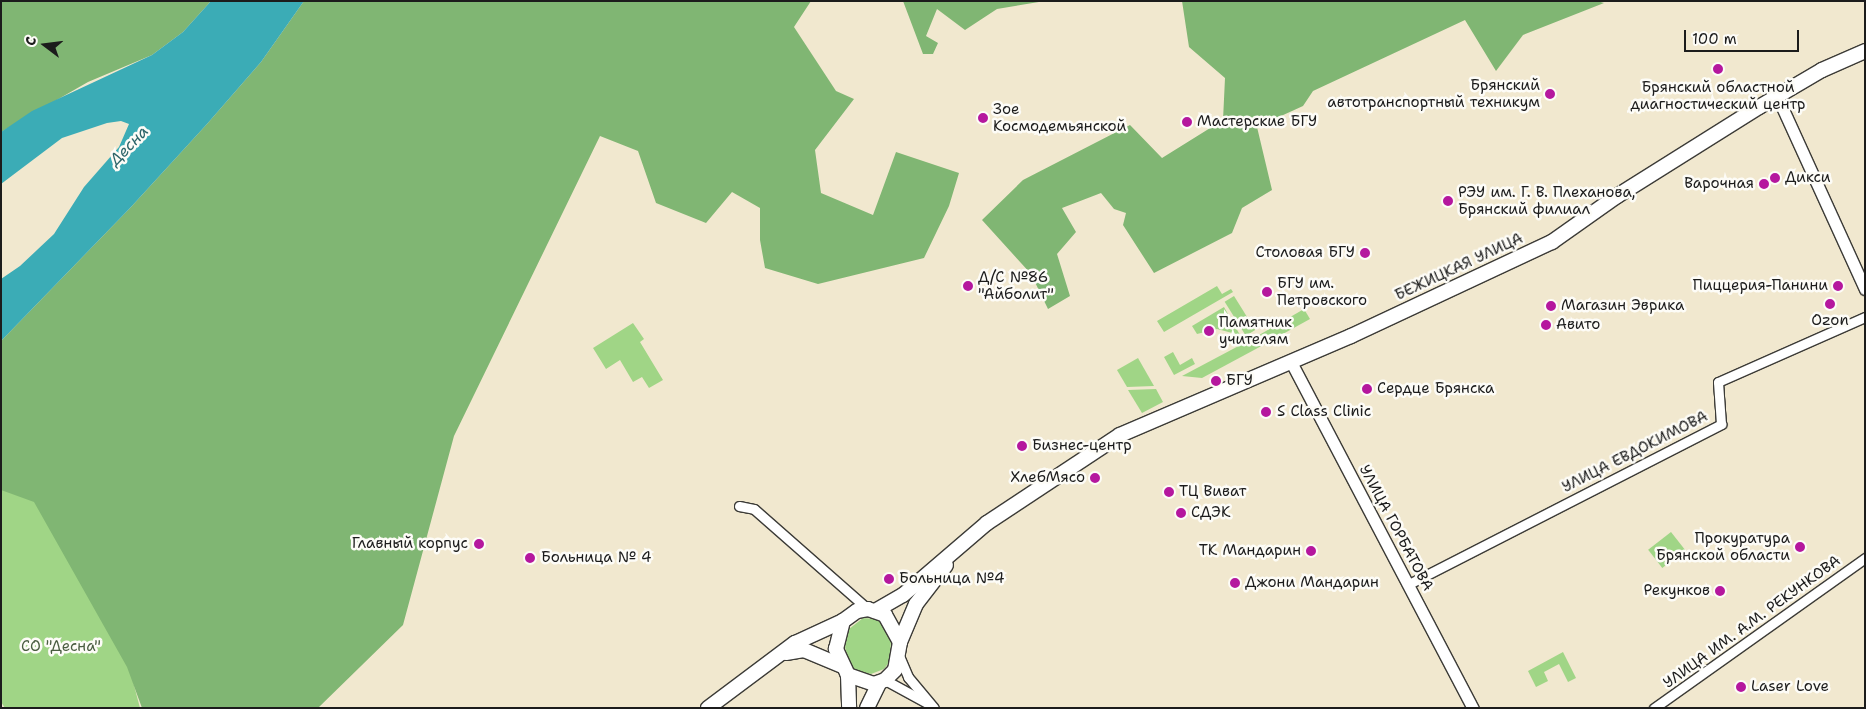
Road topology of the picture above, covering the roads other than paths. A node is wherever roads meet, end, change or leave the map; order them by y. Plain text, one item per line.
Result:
1 (1865, 51) edge
2 (1777, 96) junction
3 (1865, 289) edge
4 (1865, 317) edge
5 (1291, 362) junction
6 (1050, 482) junction
7 (739, 506) dead end
8 (1865, 558) edge
9 (1408, 584) junction
10 (844, 589) junction
11 (871, 610) junction
12 (846, 618) junction
13 (900, 642) junction
14 (778, 657) junction
15 (900, 658) junction
16 (845, 670) junction
17 (882, 681) junction
18 (708, 708) edge
19 (849, 708) edge
20 (867, 708) edge
21 (933, 708) edge
22 (1473, 708) edge
23 (1654, 708) edge

1 - 2 main road, БЕЖИЦКАЯ УЛИЦА
2 - 3 main road
2 - 5 main road, БЕЖИЦКАЯ УЛИЦА
4 - 9 street, УЛИЦА ЕВДОКИМОВА
5 - 6 main road, БЕЖИЦКАЯ УЛИЦА
5 - 9 main road, УЛИЦА ГОРБАТОВА
6 - 11 main road
6 - 13 main road
7 - 10 street
8 - 23 street, УЛИЦА ИМ. А.М. РЕКУНКОВА
9 - 22 main road, УЛИЦА ГОРБАТОВА
10 - 11 street
10 - 12 street
11 - 12 main road
11 - 13 main road
12 - 14 main road
12 - 16 main road
13 - 15 main road
14 - 16 main road
14 - 18 main road
15 - 17 main road
15 - 21 street
16 - 17 main road
16 - 19 main road
17 - 20 main road
17 - 21 street

